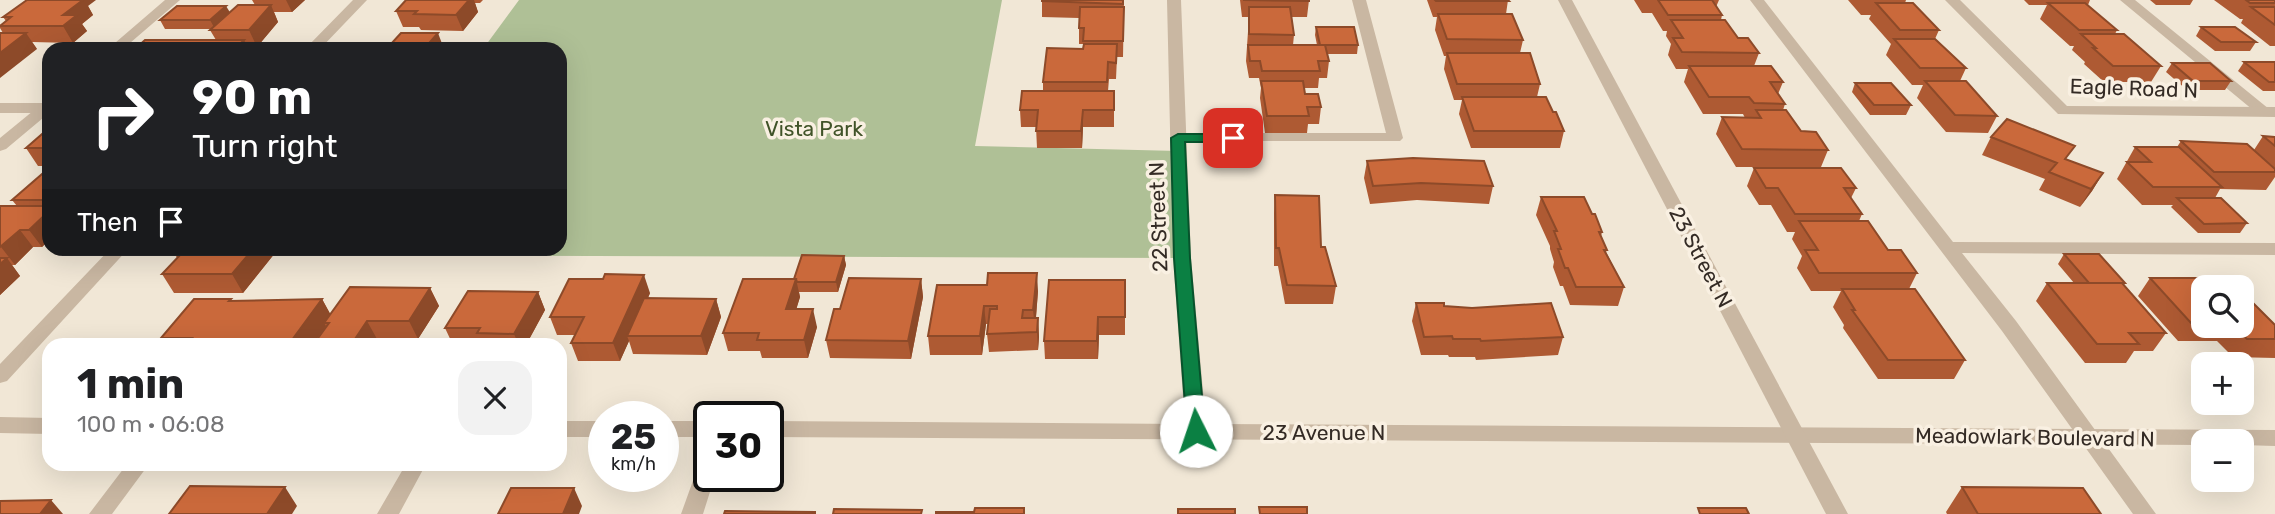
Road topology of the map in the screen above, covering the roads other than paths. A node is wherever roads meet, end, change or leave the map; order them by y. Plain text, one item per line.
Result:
1 (173, 0) edge
2 (360, 0) edge
3 (1174, 0) edge
4 (1359, 0) edge
5 (1565, 0) edge
6 (1757, 0) edge
7 (1952, 0) edge
8 (2127, 0) edge
9 (123, 42) edge
10 (319, 42) edge
11 (42, 107) edge
12 (0, 108) edge
13 (42, 112) edge
14 (2269, 112) edge
15 (1178, 138) junction
16 (0, 146) edge
17 (1948, 247) junction
18 (2275, 249) edge
19 (113, 256) edge
20 (0, 376) edge
21 (0, 425) edge
22 (42, 425) edge
23 (567, 429) edge
24 (588, 429) edge
25 (784, 429) edge
26 (1196, 431) junction
27 (1795, 435) junction
28 (2275, 438) edge
29 (2089, 439) junction
30 (134, 471) edge
31 (412, 471) edge
32 (699, 492) edge
33 (100, 514) edge
34 (387, 514) edge
35 (692, 514) edge
36 (1837, 514) edge
37 (2145, 514) edge

1 - 9 street
2 - 10 street
3 - 15 street, 22 Street N
4 - 15 street
5 - 27 street, 23 Street N
6 - 17 street
7 - 14 street, Eagle Road N
8 - 14 street
11 - 12 street
13 - 16 street
15 - 26 street, 22 Street N
17 - 18 street
17 - 29 street
19 - 20 street
21 - 22 street
23 - 24 street
25 - 26 street, 23 Avenue N
26 - 27 street, 23 Avenue N
27 - 29 street, Meadowlark Boulevard N
27 - 36 street, 23 Street N
28 - 29 street, Meadowlark Boulevard N
29 - 37 street
30 - 33 street
31 - 34 street
32 - 35 street

